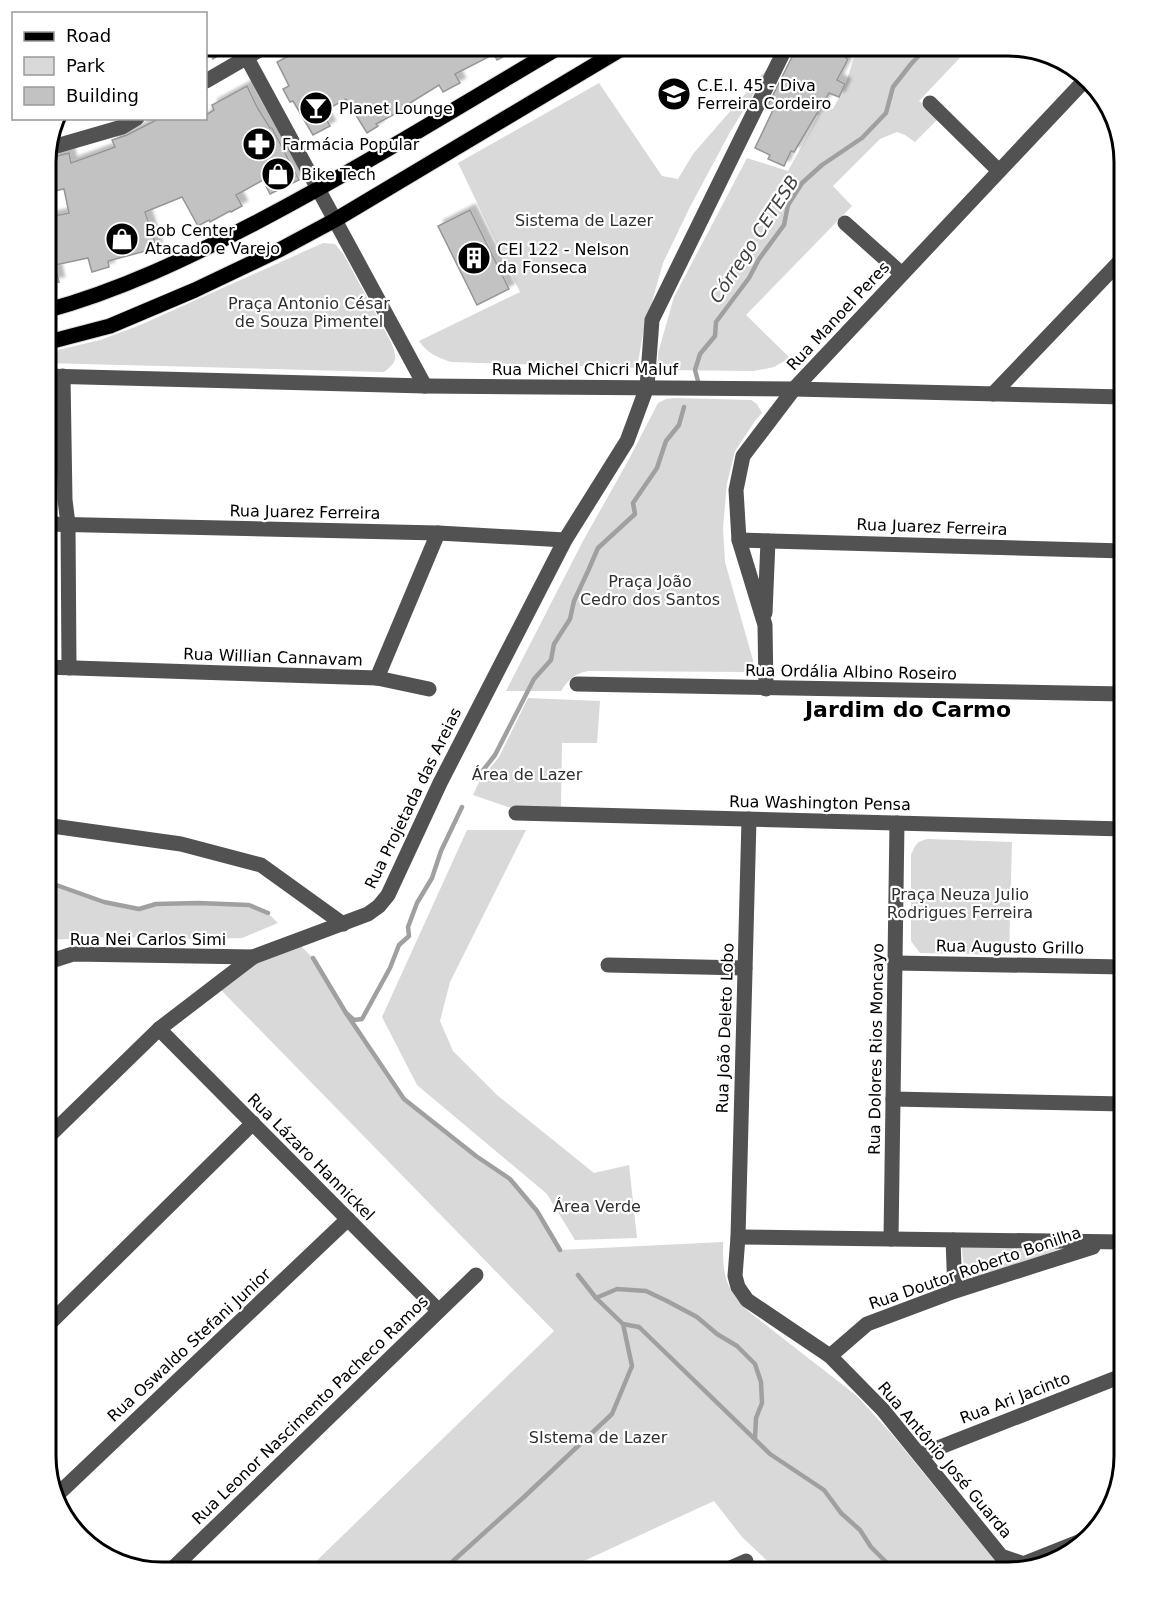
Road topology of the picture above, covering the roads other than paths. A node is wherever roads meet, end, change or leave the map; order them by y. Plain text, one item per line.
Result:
1 (543, 56) edge
2 (610, 56) edge
3 (782, 56) edge
4 (247, 57) joint
5 (207, 80) edge
6 (1081, 84) edge
7 (930, 103) dead end
8 (120, 123) edge
9 (57, 145) edge
10 (999, 171) junction
11 (318, 190) junction
12 (335, 220) junction
13 (844, 223) dead end
14 (1114, 267) edge
15 (902, 274) junction
16 (56, 308) edge
17 (56, 340) edge
18 (56, 376) edge
19 (63, 376) junction
20 (425, 386) junction
21 (648, 387) junction
22 (794, 388) junction
23 (993, 394) junction
24 (1114, 397) edge
25 (56, 524) edge
26 (68, 524) junction
27 (438, 533) junction
28 (565, 540) junction
29 (739, 540) junction
30 (768, 541) junction
31 (1114, 551) edge
32 (765, 625) junction
33 (56, 667) edge
34 (69, 668) junction
35 (377, 678) junction
36 (577, 684) dead end
37 (429, 689) dead end
38 (766, 689) junction
39 (1114, 694) edge
40 (516, 813) dead end
41 (749, 819) junction
42 (897, 823) junction
43 (56, 827) edge
44 (1114, 829) edge
45 (343, 924) junction
46 (258, 955) junction
47 (56, 959) edge
48 (895, 963) junction
49 (608, 965) dead end
50 (1114, 967) edge
51 (745, 968) junction
52 (159, 1029) junction
53 (893, 1099) junction
54 (1114, 1104) edge
55 (253, 1123) junction
56 (56, 1129) edge
57 (348, 1220) junction
58 (738, 1237) junction
59 (891, 1239) junction
60 (953, 1240) junction
61 (1107, 1242) junction
62 (1114, 1242) edge
63 (476, 1275) dead end
64 (956, 1291) junction
65 (438, 1310) junction
66 (56, 1317) edge
67 (830, 1356) junction
68 (1114, 1379) edge
69 (920, 1455) junction
70 (62, 1490) edge
71 (180, 1561) edge
72 (1016, 1561) edge

1 - 11 main road
2 - 12 main road
3 - 21 street, Rua Projetada das Areias
4 - 5 street
4 - 11 street
6 - 10 street, Rua Manoel Peres
7 - 10 street
8 - 9 street
10 - 15 street, Rua Manoel Peres
11 - 12 street
11 - 16 main road
12 - 17 main road
12 - 20 street
13 - 15 street
14 - 23 street
15 - 22 street, Rua Manoel Peres
18 - 19 street, Rua Michel Chicri Maluf
19 - 20 street, Rua Michel Chicri Maluf
19 - 26 street
20 - 21 street, Rua Michel Chicri Maluf
21 - 22 street, Rua Michel Chicri Maluf
21 - 28 street, Rua Projetada das Areias
22 - 23 street, Rua Michel Chicri Maluf
22 - 29 street, Rua Manoel Peres
23 - 24 street, Rua Michel Chicri Maluf
25 - 26 street, Rua Juarez Ferreira
26 - 27 street, Rua Juarez Ferreira
26 - 34 street
27 - 28 street, Rua Juarez Ferreira
27 - 35 street, Rua Willian Cannavam
28 - 45 street, Rua Projetada das Areias
29 - 30 street, Rua Juarez Ferreira
29 - 32 street, Rua Manoel Peres
30 - 31 street, Rua Juarez Ferreira
30 - 32 street, Rua Manoel Peres
32 - 38 street, Rua Manoel Peres
33 - 34 street, Rua Willian Cannavam
34 - 35 street, Rua Willian Cannavam
35 - 37 street
36 - 38 street, Rua Ordália Albino Roseiro
38 - 39 street, Rua Ordália Albino Roseiro
40 - 41 street, Rua Washington Pensa
41 - 42 street, Rua Washington Pensa
41 - 51 street, Rua João Deleto Lobo
42 - 44 street, Rua Washington Pensa
42 - 48 street, Rua Dolores Rios Moncayo
43 - 45 street
45 - 46 street, Rua Projetada das Areias
46 - 47 street, Rua Nei Carlos Simi
46 - 52 street
48 - 50 street, Rua Augusto Grillo
48 - 53 street, Rua Dolores Rios Moncayo
49 - 51 street
51 - 58 street, Rua João Deleto Lobo
52 - 55 street, Rua Lázaro Hannickel
52 - 56 street
53 - 54 street
53 - 59 street, Rua Dolores Rios Moncayo
55 - 57 street, Rua Lázaro Hannickel
55 - 66 street
57 - 65 street, Rua Lázaro Hannickel
57 - 70 street, Rua Oswaldo Stefani Junior
58 - 59 street
58 - 67 street, Rua Antônio José Guarda
59 - 60 street
60 - 61 street
60 - 64 street
61 - 62 street
61 - 64 street, Rua Doutor Roberto Bonilha
63 - 65 street, Rua Leonor Nascimento Pacheco Ramos
64 - 67 street, Rua Doutor Roberto Bonilha
65 - 71 street, Rua Leonor Nascimento Pacheco Ramos
67 - 69 street, Rua Antônio José Guarda
68 - 69 street, Rua Ari Jacinto
69 - 72 street, Rua Antônio José Guarda

